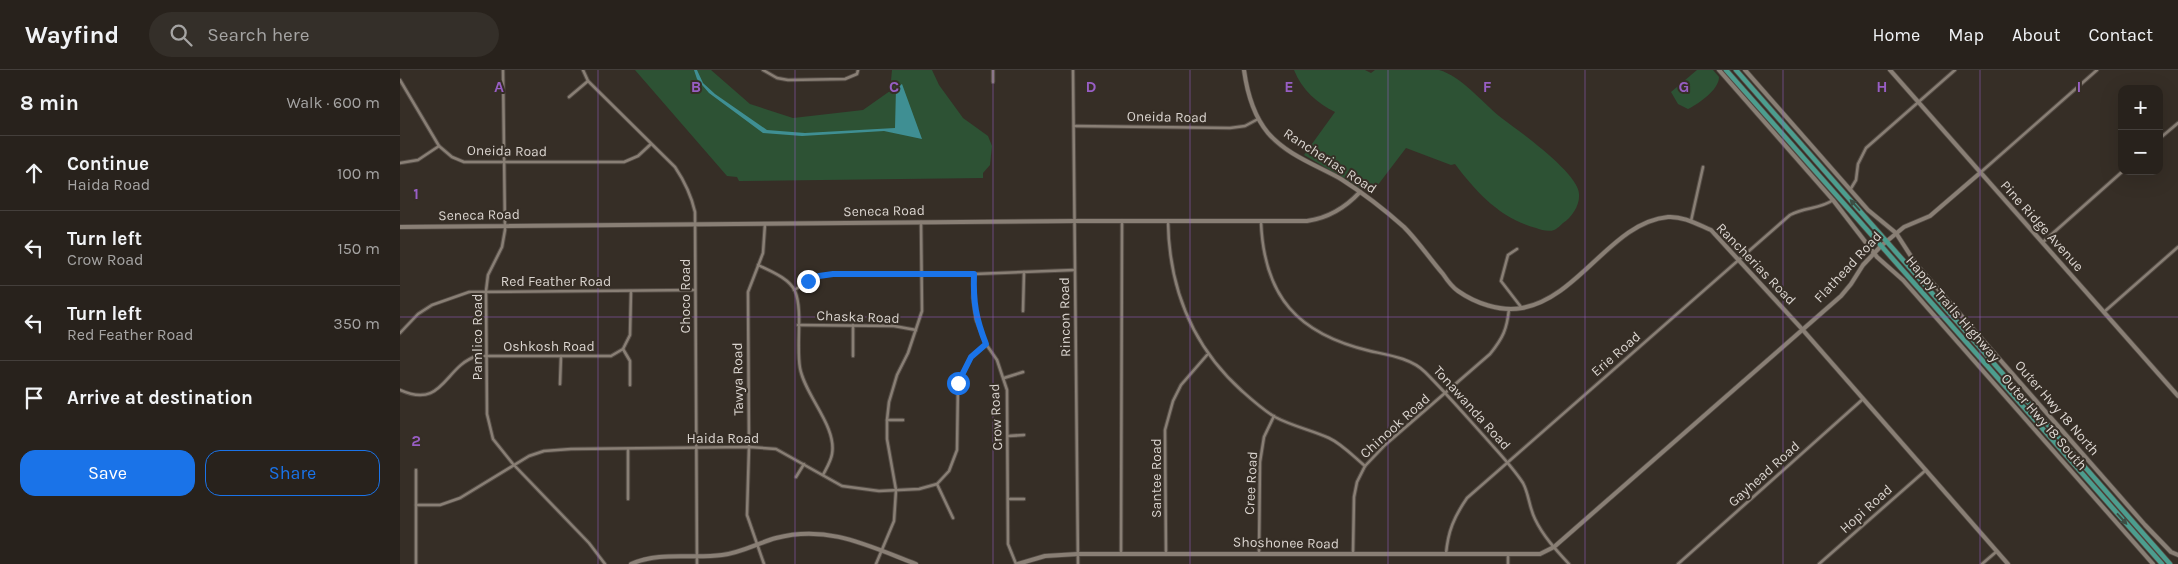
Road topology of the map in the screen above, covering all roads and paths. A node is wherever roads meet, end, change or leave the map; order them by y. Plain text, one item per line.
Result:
1 (503, 70) edge
2 (583, 70) edge
3 (763, 70) edge
4 (858, 70) edge
5 (993, 70) edge
6 (1073, 70) edge
7 (1244, 70) edge
8 (1719, 70) edge
9 (1726, 70) edge
10 (1736, 70) edge
11 (1745, 70) edge
12 (1890, 70) edge
13 (1955, 70) edge
14 (2097, 70) edge
15 (400, 80) edge
16 (588, 81) junction
17 (993, 82) dead end
18 (569, 97) dead end
19 (1918, 102) junction
20 (1259, 119) junction
21 (2178, 123) edge
22 (1074, 126) junction
23 (2163, 136) edge
24 (651, 144) junction
25 (439, 146) junction
26 (504, 161) junction
27 (400, 163) edge
28 (1704, 168) dead end
29 (1980, 173) junction
30 (2118, 175) edge
31 (1850, 190) junction
32 (1360, 192) junction
33 (1833, 200) junction
34 (1074, 220) junction
35 (1691, 220) junction
36 (1122, 221) junction
37 (1168, 221) junction
38 (922, 222) junction
39 (1261, 222) junction
40 (695, 224) junction
41 (765, 224) junction
42 (505, 226) junction
43 (400, 227) edge
44 (1896, 233) junction
45 (1888, 241) junction
46 (2043, 242) junction
47 (1882, 246) junction
48 (2178, 247) edge
49 (1517, 249) dead end
50 (1874, 253) junction
51 (1739, 259) junction
52 (758, 265) junction
53 (1074, 270) junction
54 (1024, 272) junction
55 (922, 273) junction
56 (974, 274) junction
57 (695, 290) junction
58 (794, 290) junction
59 (486, 291) junction
60 (631, 291) junction
61 (1522, 308) junction
62 (1509, 309) junction
63 (1023, 311) dead end
64 (2104, 312) junction
65 (853, 324) junction
66 (798, 325) junction
67 (1802, 329) junction
68 (917, 330) junction
69 (400, 333) edge
70 (986, 344) junction
71 (623, 349) junction
72 (1208, 354) junction
73 (487, 355) junction
74 (561, 356) junction
75 (853, 356) dead end
76 (1022, 372) dead end
77 (1004, 378) junction
78 (560, 384) dead end
79 (630, 385) dead end
80 (400, 390) edge
81 (2177, 393) edge
82 (1446, 394) junction
83 (1862, 399) junction
84 (1274, 416) junction
85 (887, 420) junction
86 (903, 420) dead end
87 (1024, 435) dead end
88 (1008, 436) junction
89 (749, 447) junction
90 (696, 448) junction
91 (628, 449) junction
92 (1508, 463) junction
93 (513, 464) junction
94 (804, 464) junction
95 (1365, 466) junction
96 (416, 470) dead end
97 (1926, 470) junction
98 (823, 475) junction
99 (796, 477) dead end
100 (937, 484) junction
101 (896, 490) junction
102 (628, 499) dead end
103 (1008, 499) junction
104 (1024, 499) dead end
105 (416, 505) junction
106 (953, 518) dead end
107 (757, 544) junction
108 (1554, 547) junction
109 (882, 551) junction
110 (1996, 552) junction
111 (1078, 554) junction
112 (1121, 554) junction
113 (1166, 554) junction
114 (1258, 554) junction
115 (1446, 554) junction
116 (1353, 555) junction
117 (2178, 555) edge
118 (1508, 556) junction
119 (697, 557) junction
120 (416, 564) edge
121 (604, 564) edge
122 (631, 564) edge
123 (697, 564) edge
124 (764, 564) edge
125 (876, 564) edge
126 (916, 564) edge
127 (1017, 564) edge
128 (1078, 564) edge
129 (1508, 564) edge
130 (1568, 564) edge
131 (1678, 564) edge
132 (1819, 564) edge
133 (1982, 564) edge
134 (2008, 564) edge
135 (2154, 564) edge
136 (2162, 564) edge
137 (2170, 564) edge

1 - 26 street, Pamlico Road
2 - 16 street, Choco Road
3 - 4 street
5 - 17 street
6 - 22 street, Rincon Road
7 - 20 street, Rancherias Road
8 - 33 street, Outer Hwy 18 South
9 - 47 main road, Happy Trails Highway
45 -> 10 main road, Happy Trails Highway
11 - 31 street, Outer Hwy 18 North
12 - 19 street, Pine Ridge Avenue
13 - 19 street
14 - 29 street, Flathead Road
15 - 25 street, Oneida Road
16 - 18 street
16 - 24 street, Choco Road
19 - 29 street, Pine Ridge Avenue
19 - 31 street
20 - 22 street, Oneida Road
20 - 32 street, Rancherias Road
21 - 23 street
22 - 34 street, Rincon Road
24 - 26 street, Oneida Road
24 - 40 street, Choco Road
25 - 26 street, Oneida Road
25 - 27 street
26 - 42 street, Pamlico Road
28 - 35 street
29 - 44 street, Flathead Road
29 - 46 street, Pine Ridge Avenue
30 - 46 street
31 - 44 street, Outer Hwy 18 North
32 - 39 street, Seneca Road
32 - 62 street, Rancherias Road
33 - 50 street, Outer Hwy 18 South
33 - 51 street, Erie Road
34 - 36 street, Seneca Road
34 - 38 street, Seneca Road
34 - 53 street, Rincon Road
35 - 51 street, Rancherias Road
35 - 61 street, Rancherias Road
36 - 37 street, Seneca Road
36 - 112 street
37 - 39 street, Seneca Road
37 - 72 street
38 - 41 street, Seneca Road
38 - 55 street
39 - 82 street, Tonawanda Road
40 - 41 street, Seneca Road
40 - 42 street, Seneca Road
40 - 57 street, Choco Road
41 - 52 street, Tawya Road
42 - 43 street, Seneca Road
42 - 59 street, Pamlico Road
44 - 45 street, Flathead Road
44 - 117 street, Outer Hwy 18 North
45 - 47 street, Flathead Road
45 - 137 main road, Happy Trails Highway
46 - 64 street, Pine Ridge Avenue
47 - 50 street, Flathead Road
47 -> 136 main road, Happy Trails Highway
48 - 64 street
49 - 61 street
50 - 67 street, Flathead Road
50 - 135 street, Outer Hwy 18 South
51 - 67 street, Rancherias Road
51 - 92 street, Erie Road
52 - 58 street
52 - 89 street, Tawya Road
53 - 54 street
53 - 111 street, Rincon Road
54 - 56 street
54 - 63 street
55 - 56 street
55 - 58 street
55 - 68 street
56 - 70 street, Crow Road
57 - 60 street, Red Feather Road
57 - 90 street, Choco Road
58 - 66 street
59 - 60 street, Red Feather Road
59 - 69 street, Red Feather Road
59 - 73 street, Pamlico Road
60 - 71 street
61 - 62 street, Rancherias Road
62 - 82 street, Chinook Road
64 - 81 street, Pine Ridge Avenue
65 - 66 street, Chaska Road
65 - 68 street, Chaska Road
65 - 75 street
66 - 98 street
67 - 83 street, Rancherias Road
67 - 108 street, Flathead Road
68 - 85 street
70 - 77 street, Crow Road
70 - 100 street
71 - 74 street, Oshkosh Road
71 - 79 street
72 - 84 street
72 - 113 street, Santee Road
73 - 74 street, Oshkosh Road
73 - 80 street, Oshkosh Road
73 - 93 street, Pamlico Road
74 - 78 street
76 - 77 street
77 - 88 street, Crow Road
82 - 92 street, Tonawanda Road
82 - 95 street, Chinook Road
83 - 97 street, Rancherias Road
83 - 131 street, Gayhead Road
84 - 95 street
84 - 114 street, Cree Road
85 - 86 street
85 - 101 street
87 - 88 street
88 - 103 street, Crow Road
89 - 90 street, Haida Road
89 - 94 street, Haida Road
89 - 107 street, Tawya Road
90 - 91 street, Haida Road
90 - 119 street, Choco Road
91 - 93 street, Haida Road
91 - 102 street
92 - 108 street, Tonawanda Road
92 - 115 street, Erie Road
93 - 105 street, Haida Road
93 - 121 street, Pamlico Road
94 - 98 street, Haida Road
94 - 99 street
95 - 116 street, Chinook Road
96 - 105 street
97 - 110 street, Rancherias Road
97 - 132 street, Hopi Road
98 - 101 street, Haida Road
100 - 101 street, Haida Road
100 - 106 street
101 - 109 street
103 - 104 street
103 - 127 street, Crow Road
105 - 120 street
107 - 109 street
107 - 119 street
107 - 124 street, Tawya Road
108 - 118 street, Shoshonee Road
108 - 130 street, Tonawanda Road
109 - 125 street
109 - 126 street
110 - 133 street
110 - 134 street, Rancherias Road
111 - 112 street, Shoshonee Road
111 - 127 street, Shoshonee Road
111 - 128 street, Rincon Road
112 - 113 street, Shoshonee Road
113 - 114 street, Shoshonee Road
114 - 116 street, Shoshonee Road
115 - 116 street, Shoshonee Road
115 - 118 street, Shoshonee Road
118 - 129 street
119 - 122 street
119 - 123 street, Choco Road

